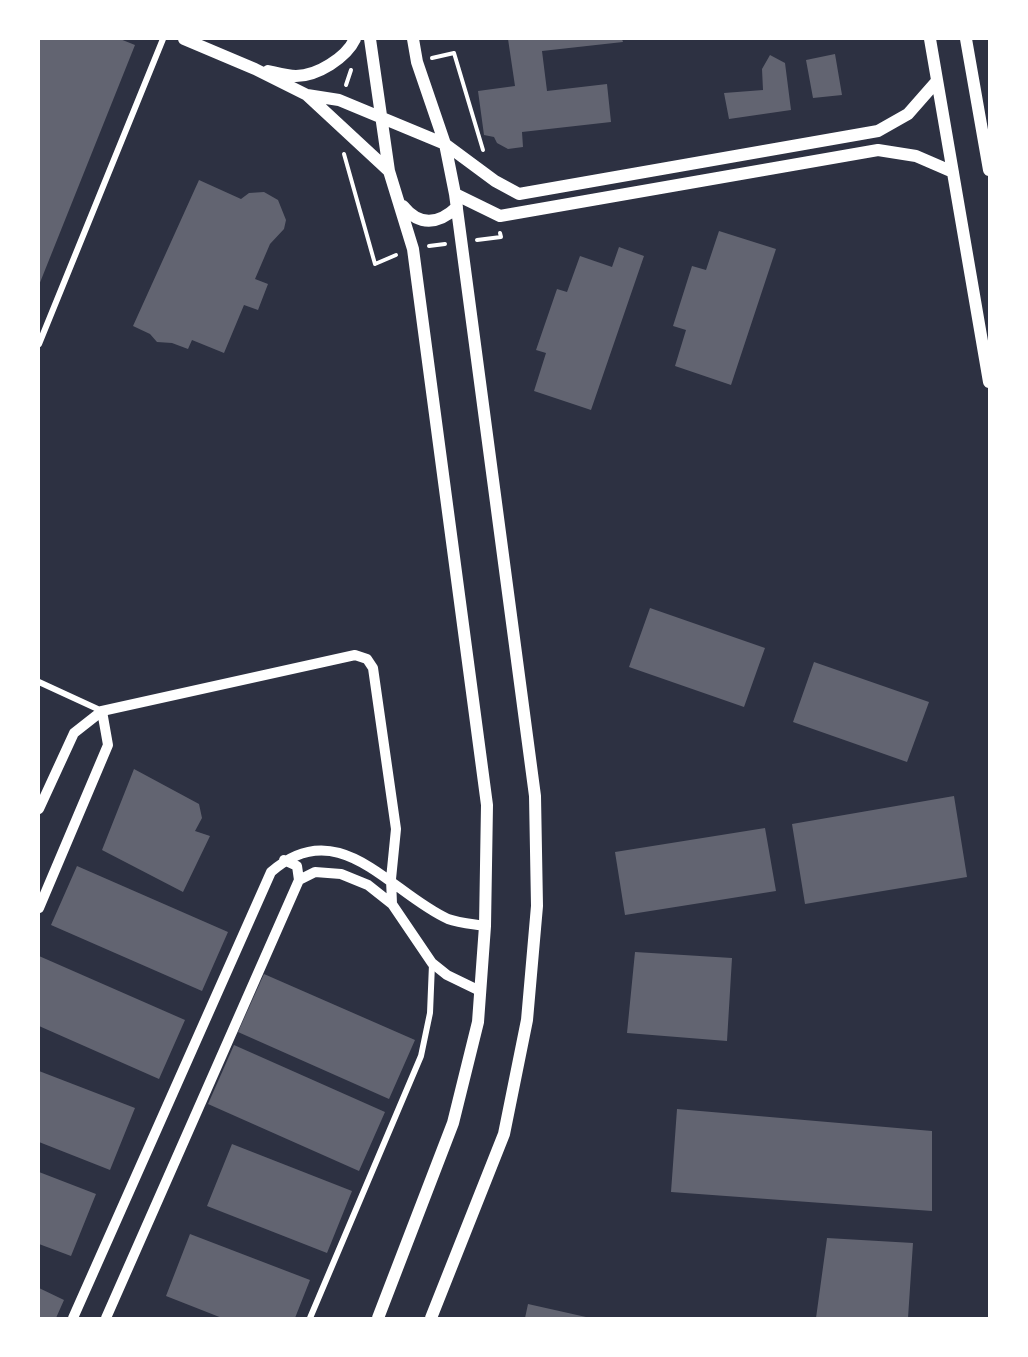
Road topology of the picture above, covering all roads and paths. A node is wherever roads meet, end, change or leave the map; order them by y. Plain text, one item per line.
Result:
1 (163, 39) edge
2 (184, 39) edge
3 (355, 39) edge
4 (370, 39) edge
5 (413, 39) edge
6 (930, 39) edge
7 (966, 39) edge
8 (347, 51) junction
9 (255, 69) junction
10 (937, 81) junction
11 (307, 95) junction
12 (339, 100) junction
13 (382, 117) junction
14 (345, 130) junction
15 (445, 144) junction
16 (989, 170) edge
17 (389, 171) junction
18 (953, 172) junction
19 (398, 200) junction
20 (456, 200) junction
21 (413, 249) junction
22 (39, 344) edge
23 (989, 382) edge
24 (39, 682) edge
25 (102, 711) junction
26 (39, 809) edge
27 (284, 860) junction
28 (391, 879) junction
29 (299, 880) junction
30 (393, 904) junction
31 (39, 908) edge
32 (485, 926) junction
33 (432, 963) junction
34 (480, 991) junction
35 (73, 1318) edge
36 (106, 1318) edge
37 (310, 1318) edge
38 (378, 1318) edge
39 (431, 1318) edge

1 - 22 street
2 - 9 main road
3 - 8 main road
4 - 13 main road
5 - 15 main road
6 - 10 main road
7 - 16 main road
8 - 9 main road
8 - 12 path
9 - 11 main road
10 - 15 main road
10 - 18 main road
11 - 12 main road
11 - 14 main road
12 - 13 main road
13 - 15 main road
13 - 17 main road
14 - 17 main road
14 - 21 path
15 - 20 main road
17 - 19 main road
18 - 20 main road
18 - 23 main road
19 - 20 main road
19 - 21 main road
20 - 39 main road
21 - 32 main road
24 - 25 street
25 - 26 street
25 - 28 street
25 - 31 street
27 - 28 street
27 - 29 street
27 - 35 street
28 - 30 street
28 - 32 street
29 - 30 street
29 - 36 street
30 - 33 street
32 - 34 main road
33 - 34 street
33 - 37 street
34 - 38 main road

